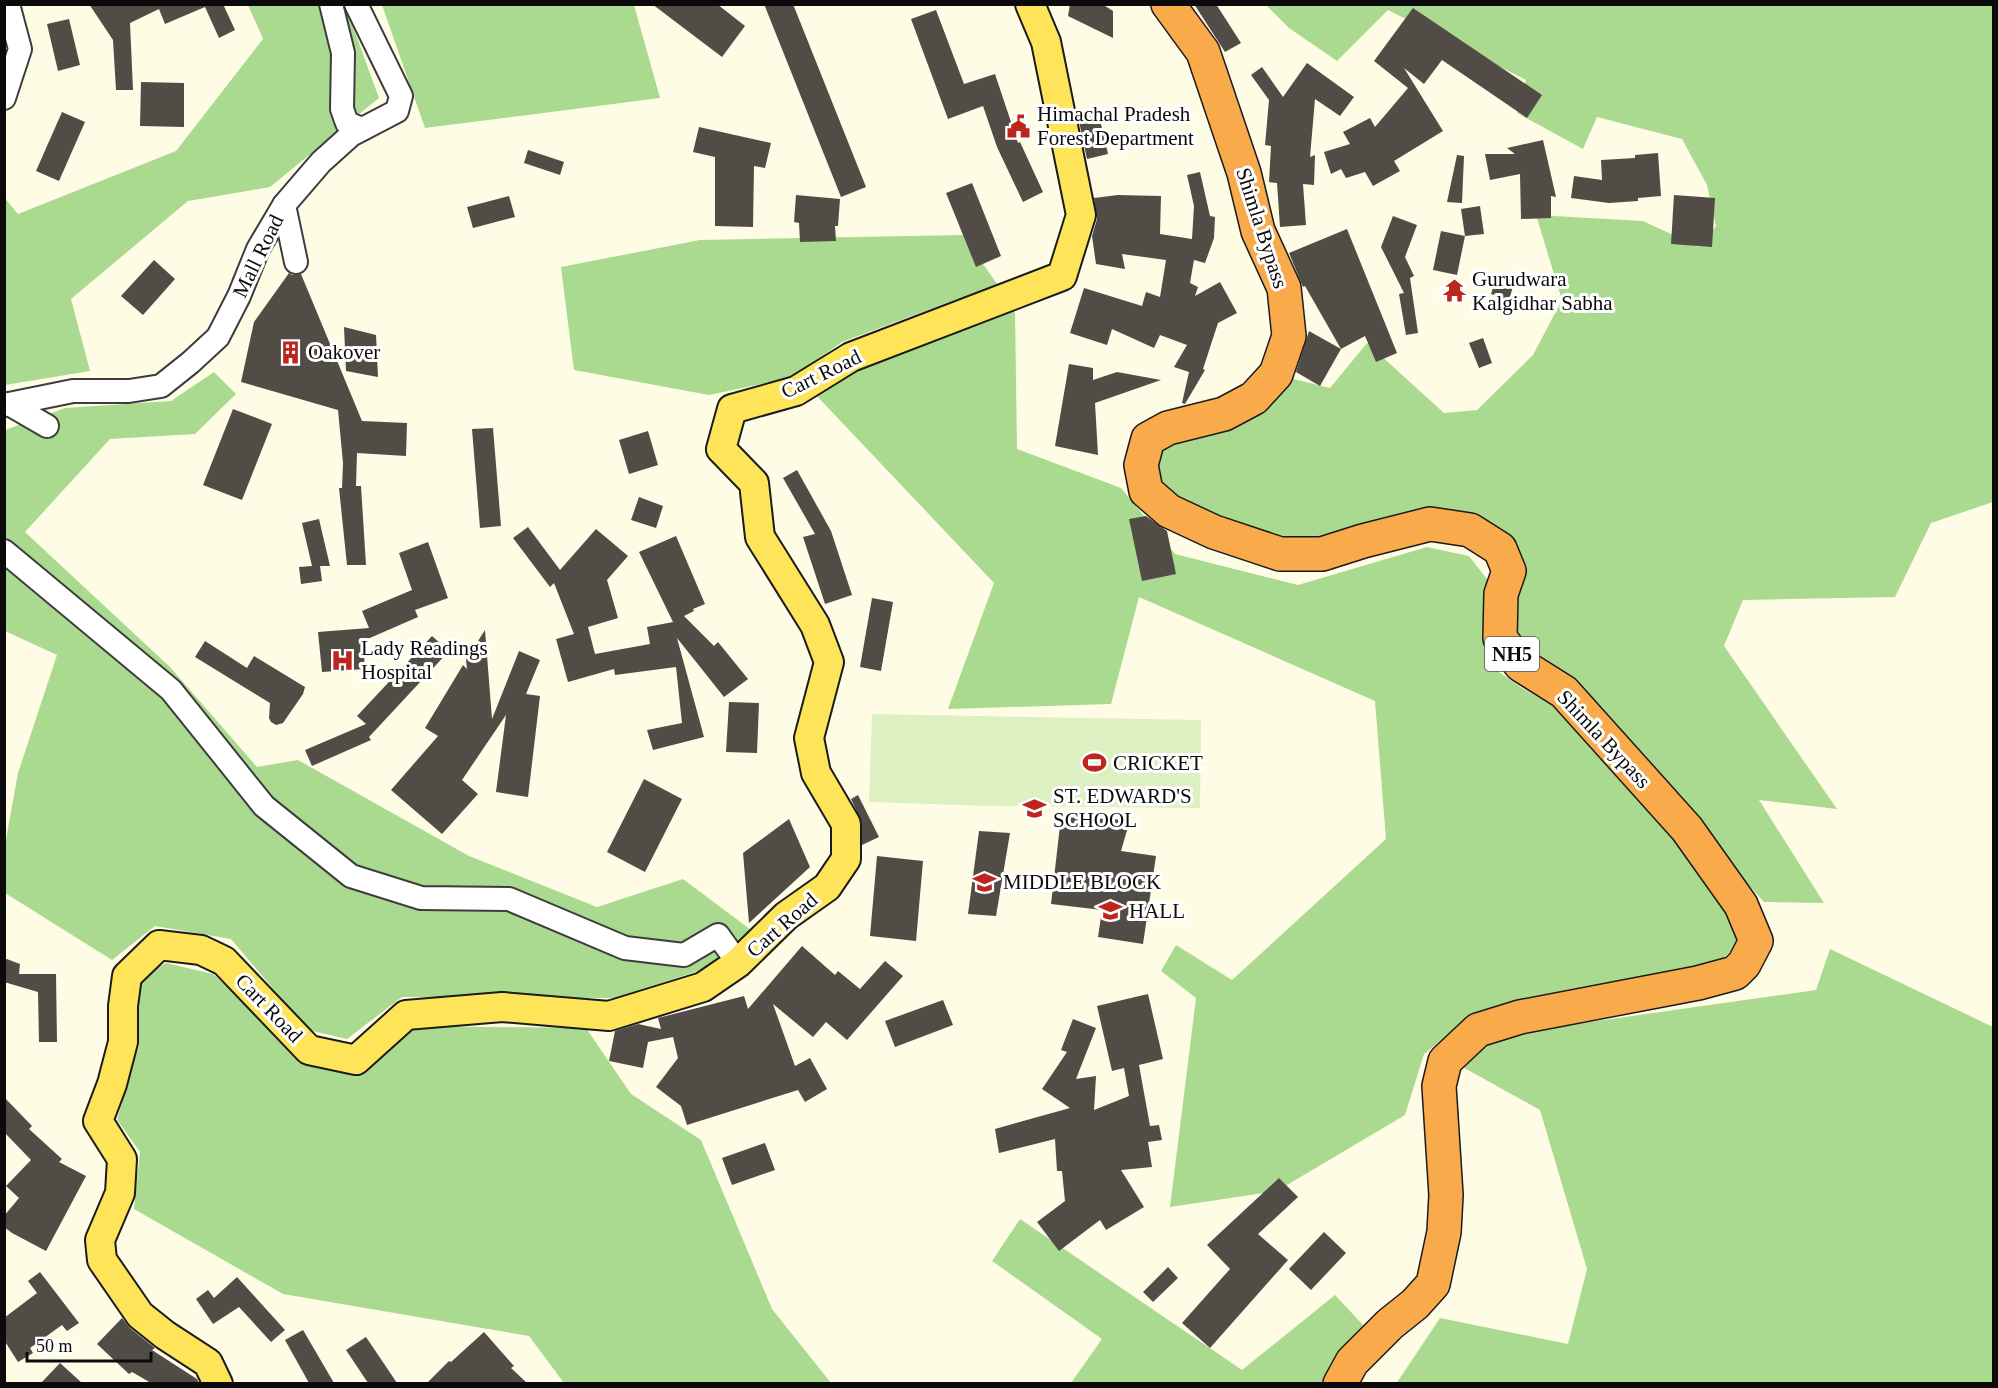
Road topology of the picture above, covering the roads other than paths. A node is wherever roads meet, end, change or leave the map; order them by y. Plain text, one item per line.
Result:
1 (8, 4) edge
2 (332, 4) edge
3 (356, 4) edge
4 (1030, 4) edge
5 (1168, 4) edge
6 (4, 98) edge
7 (362, 129) junction
8 (284, 205) junction
9 (296, 262) dead end
10 (7, 404) edge
11 (48, 426) dead end
12 (4, 551) edge
13 (738, 963) junction
14 (218, 1383) edge
15 (1340, 1383) edge

1 - 6 street
2 - 7 street
3 - 7 street, Mall Road
4 - 13 main road, Cart Road
5 - 15 highway, Shimla Bypass / NH5
7 - 8 street, Mall Road
8 - 9 street
8 - 10 street, Mall Road
10 - 11 street
12 - 13 street
13 - 14 main road, Cart Road

